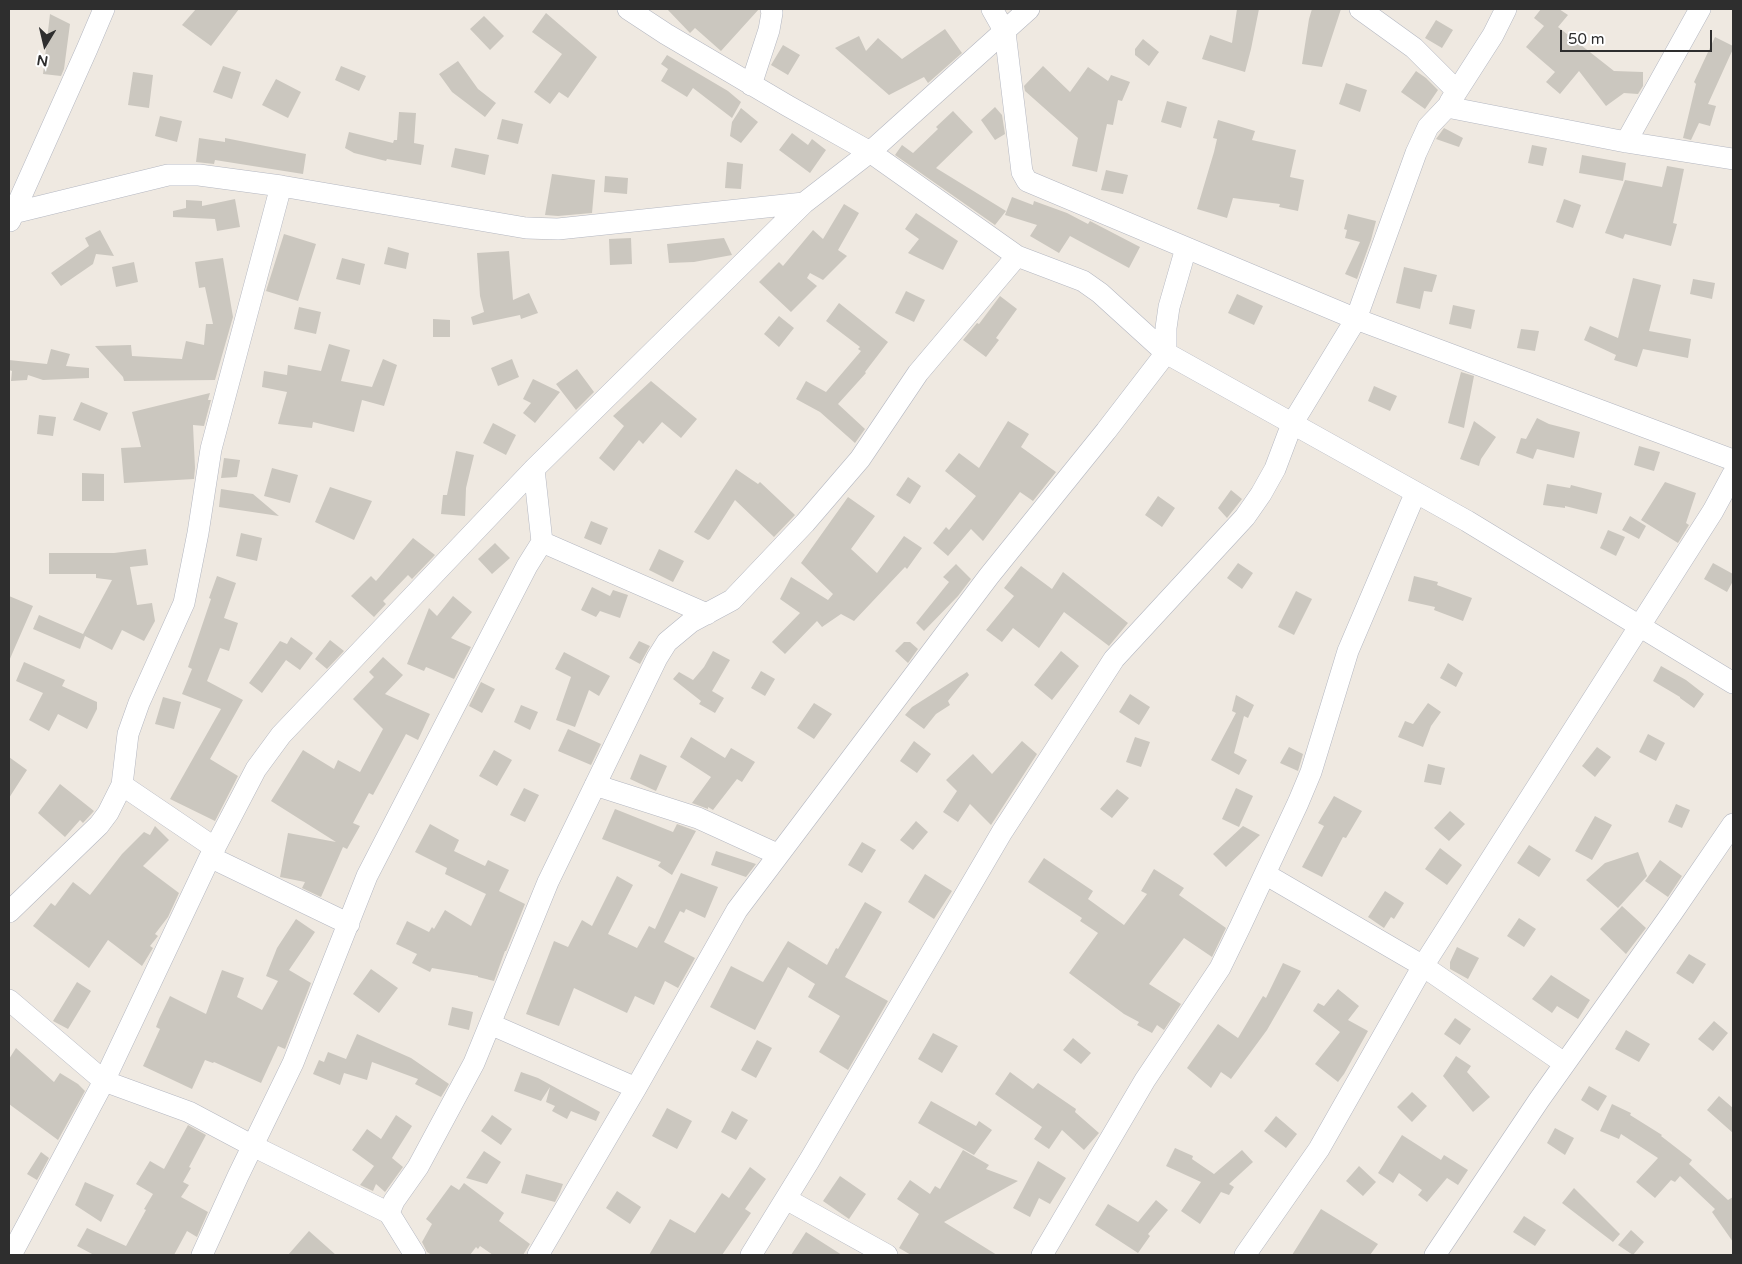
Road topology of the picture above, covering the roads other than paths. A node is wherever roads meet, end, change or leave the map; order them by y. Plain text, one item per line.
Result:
1 (104, 9) edge
2 (628, 9) edge
3 (771, 9) edge
4 (992, 9) edge
5 (1029, 9) edge
6 (1360, 9) edge
7 (1506, 9) edge
8 (1700, 9) edge
9 (1005, 32) junction
10 (751, 85) junction
11 (1452, 99) junction
12 (1626, 142) junction
13 (870, 152) junction
14 (1733, 159) edge
15 (281, 186) junction
16 (804, 203) junction
17 (10, 216) edge
18 (1186, 248) junction
19 (1017, 256) junction
20 (1356, 319) junction
21 (1166, 354) junction
22 (1292, 424) junction
23 (1733, 460) edge
24 (534, 469) junction
25 (1733, 474) edge
26 (1415, 494) junction
27 (542, 542) junction
28 (707, 614) junction
29 (1640, 626) junction
30 (1733, 683) edge
31 (122, 785) junction
32 (595, 785) junction
33 (1733, 824) edge
34 (212, 853) junction
35 (778, 854) junction
36 (1265, 874) junction
37 (9, 912) edge
38 (349, 924) junction
39 (1423, 966) junction
40 (9, 1000) edge
41 (490, 1024) junction
42 (1564, 1064) junction
43 (104, 1082) junction
44 (636, 1088) junction
45 (253, 1146) junction
46 (786, 1200) junction
47 (389, 1213) junction
48 (12, 1255) edge
49 (202, 1255) edge
50 (415, 1255) edge
51 (538, 1255) edge
52 (751, 1255) edge
53 (887, 1255) edge
54 (1042, 1255) edge
55 (1245, 1255) edge
56 (1435, 1255) edge

1 - 17 street
2 - 10 street
3 - 10 street
4 - 9 street
5 - 9 street
6 - 11 street
7 - 11 street
8 - 12 street
9 - 13 street
9 - 18 street
10 - 13 street
11 - 12 street
11 - 20 street
12 - 14 street
13 - 16 street
13 - 19 street
15 - 16 street
15 - 17 street
15 - 31 street
16 - 24 street
18 - 20 street
18 - 21 street
19 - 21 street
19 - 28 street
20 - 22 street
20 - 23 street
21 - 22 street
21 - 35 street
22 - 26 street
22 - 46 street
24 - 27 street
24 - 34 street
25 - 29 street
26 - 29 street
26 - 36 street
27 - 28 street
27 - 38 street
28 - 32 street
29 - 30 street
29 - 39 street
31 - 34 street
31 - 37 street
32 - 35 street
32 - 41 street
33 - 42 street
34 - 38 street
34 - 43 street
35 - 44 street
36 - 39 street
36 - 54 street
38 - 45 street
39 - 42 street
39 - 55 street
40 - 43 street
41 - 44 street
41 - 47 street
42 - 56 street
43 - 45 street
43 - 48 street
44 - 51 street
45 - 47 street
45 - 49 street
46 - 52 street
46 - 53 street
47 - 50 street

